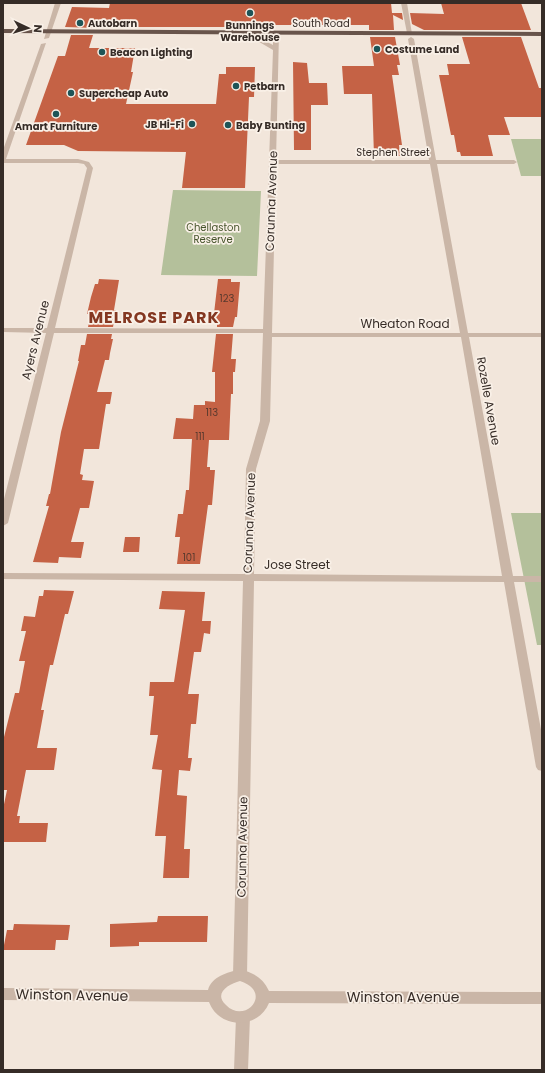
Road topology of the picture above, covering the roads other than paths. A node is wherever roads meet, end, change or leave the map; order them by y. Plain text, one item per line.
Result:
1 (58, 3) edge
2 (404, 3) edge
3 (3, 31) edge
4 (542, 34) edge
5 (275, 36) junction
6 (411, 36) junction
7 (3, 38) edge
8 (46, 38) junction
9 (248, 38) junction
10 (540, 40) edge
11 (275, 49) junction
12 (3, 160) edge
13 (272, 162) junction
14 (514, 162) dead end
15 (434, 163) junction
16 (3, 330) edge
17 (50, 330) junction
18 (267, 333) junction
19 (465, 336) junction
20 (542, 336) edge
21 (3, 523) edge
22 (3, 576) edge
23 (247, 577) junction
24 (508, 578) junction
25 (542, 579) edge
26 (542, 767) edge
27 (240, 975) junction
28 (3, 994) edge
29 (214, 996) junction
30 (264, 996) junction
31 (542, 998) edge
32 (243, 1017) junction
33 (241, 1070) edge

1 - 8 street
2 - 6 street, Rozelle Avenue
3 - 8 highway, South Road
4 - 6 highway, South Road
5 - 6 highway, South Road
5 - 8 highway, South Road
5 - 9 highway, South Road
5 - 11 street, Corunna Avenue
6 - 10 highway, South Road
6 - 15 street, Rozelle Avenue
7 - 8 highway, South Road
8 - 9 highway, South Road
8 - 12 street
9 - 11 street
11 - 13 street, Corunna Avenue
12 - 17 street, Ayers Avenue
13 - 15 street, Stephen Street
13 - 18 street, Corunna Avenue
14 - 15 street, Stephen Street
15 - 19 street, Rozelle Avenue
16 - 17 street, Wheaton Road
17 - 18 street, Wheaton Road
17 - 21 street, Ayers Avenue
18 - 19 street, Wheaton Road
18 - 23 street, Corunna Avenue
19 - 20 street, Wheaton Road
19 - 24 street, Rozelle Avenue
22 - 23 street, Jose Street
23 - 24 street, Jose Street
23 - 27 street, Corunna Avenue
24 - 25 street, Jose Street
24 - 26 street, Rozelle Avenue
27 - 29 street
27 - 30 street
28 - 29 street, Winston Avenue
29 - 32 street
30 - 31 street, Winston Avenue
30 - 32 street
32 - 33 street

